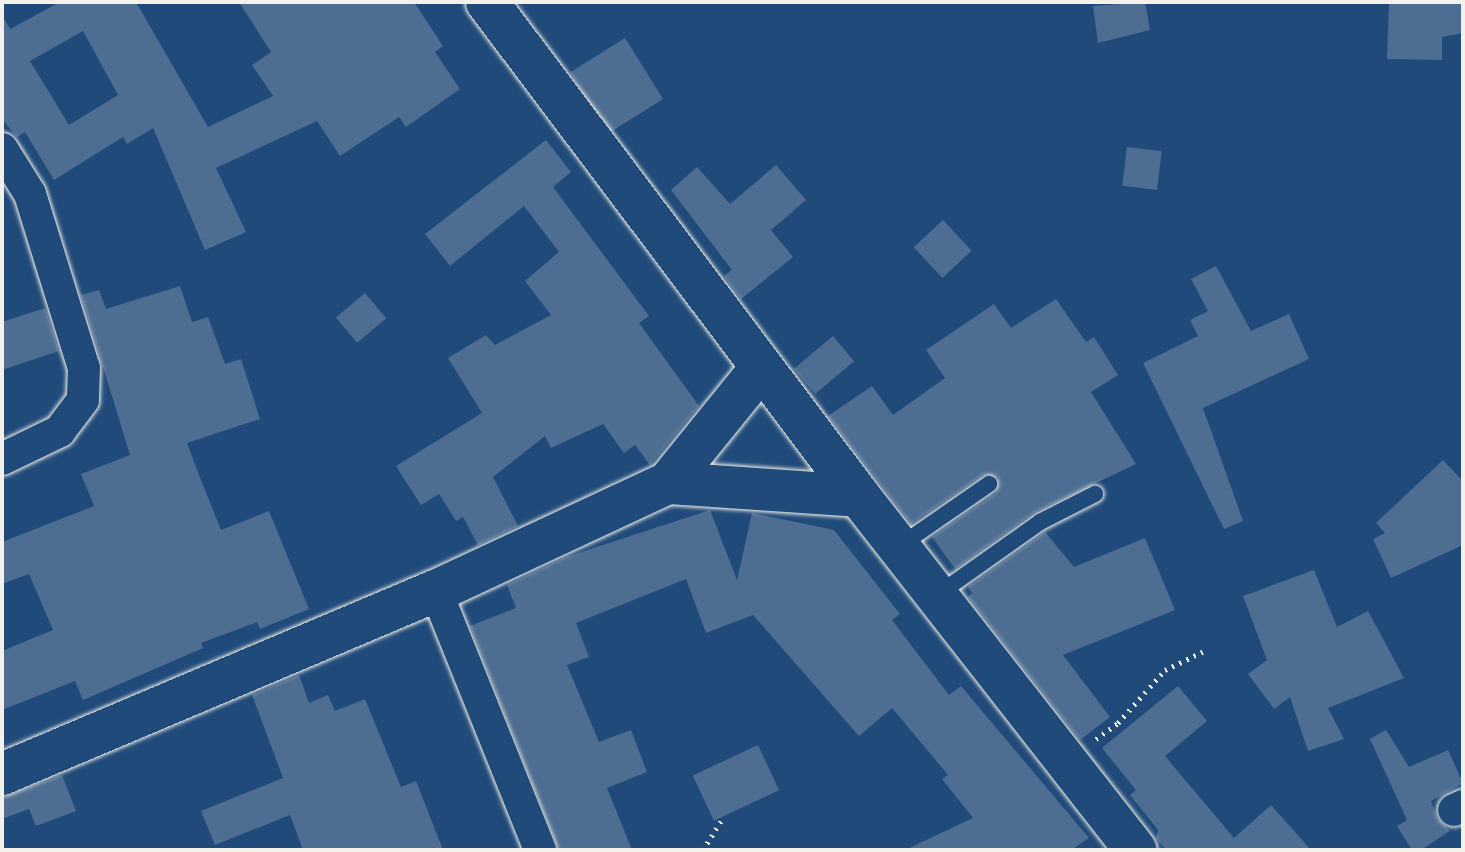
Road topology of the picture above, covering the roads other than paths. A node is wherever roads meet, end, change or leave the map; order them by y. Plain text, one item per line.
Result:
1 (487, 2) edge
2 (2, 149) edge
3 (761, 368) junction
4 (2, 459) edge
5 (668, 483) junction
6 (989, 484) dead end
7 (1095, 494) dead end
8 (859, 496) junction
9 (898, 547) junction
10 (436, 591) junction
11 (935, 596) junction
12 (2, 774) edge
13 (540, 850) edge
14 (1136, 850) edge

1 - 3 street
2 - 4 street
3 - 5 street
3 - 8 street
5 - 8 street
5 - 10 street
6 - 9 lane
7 - 11 lane
8 - 9 street
9 - 11 street
10 - 12 street
10 - 13 street
11 - 14 street

